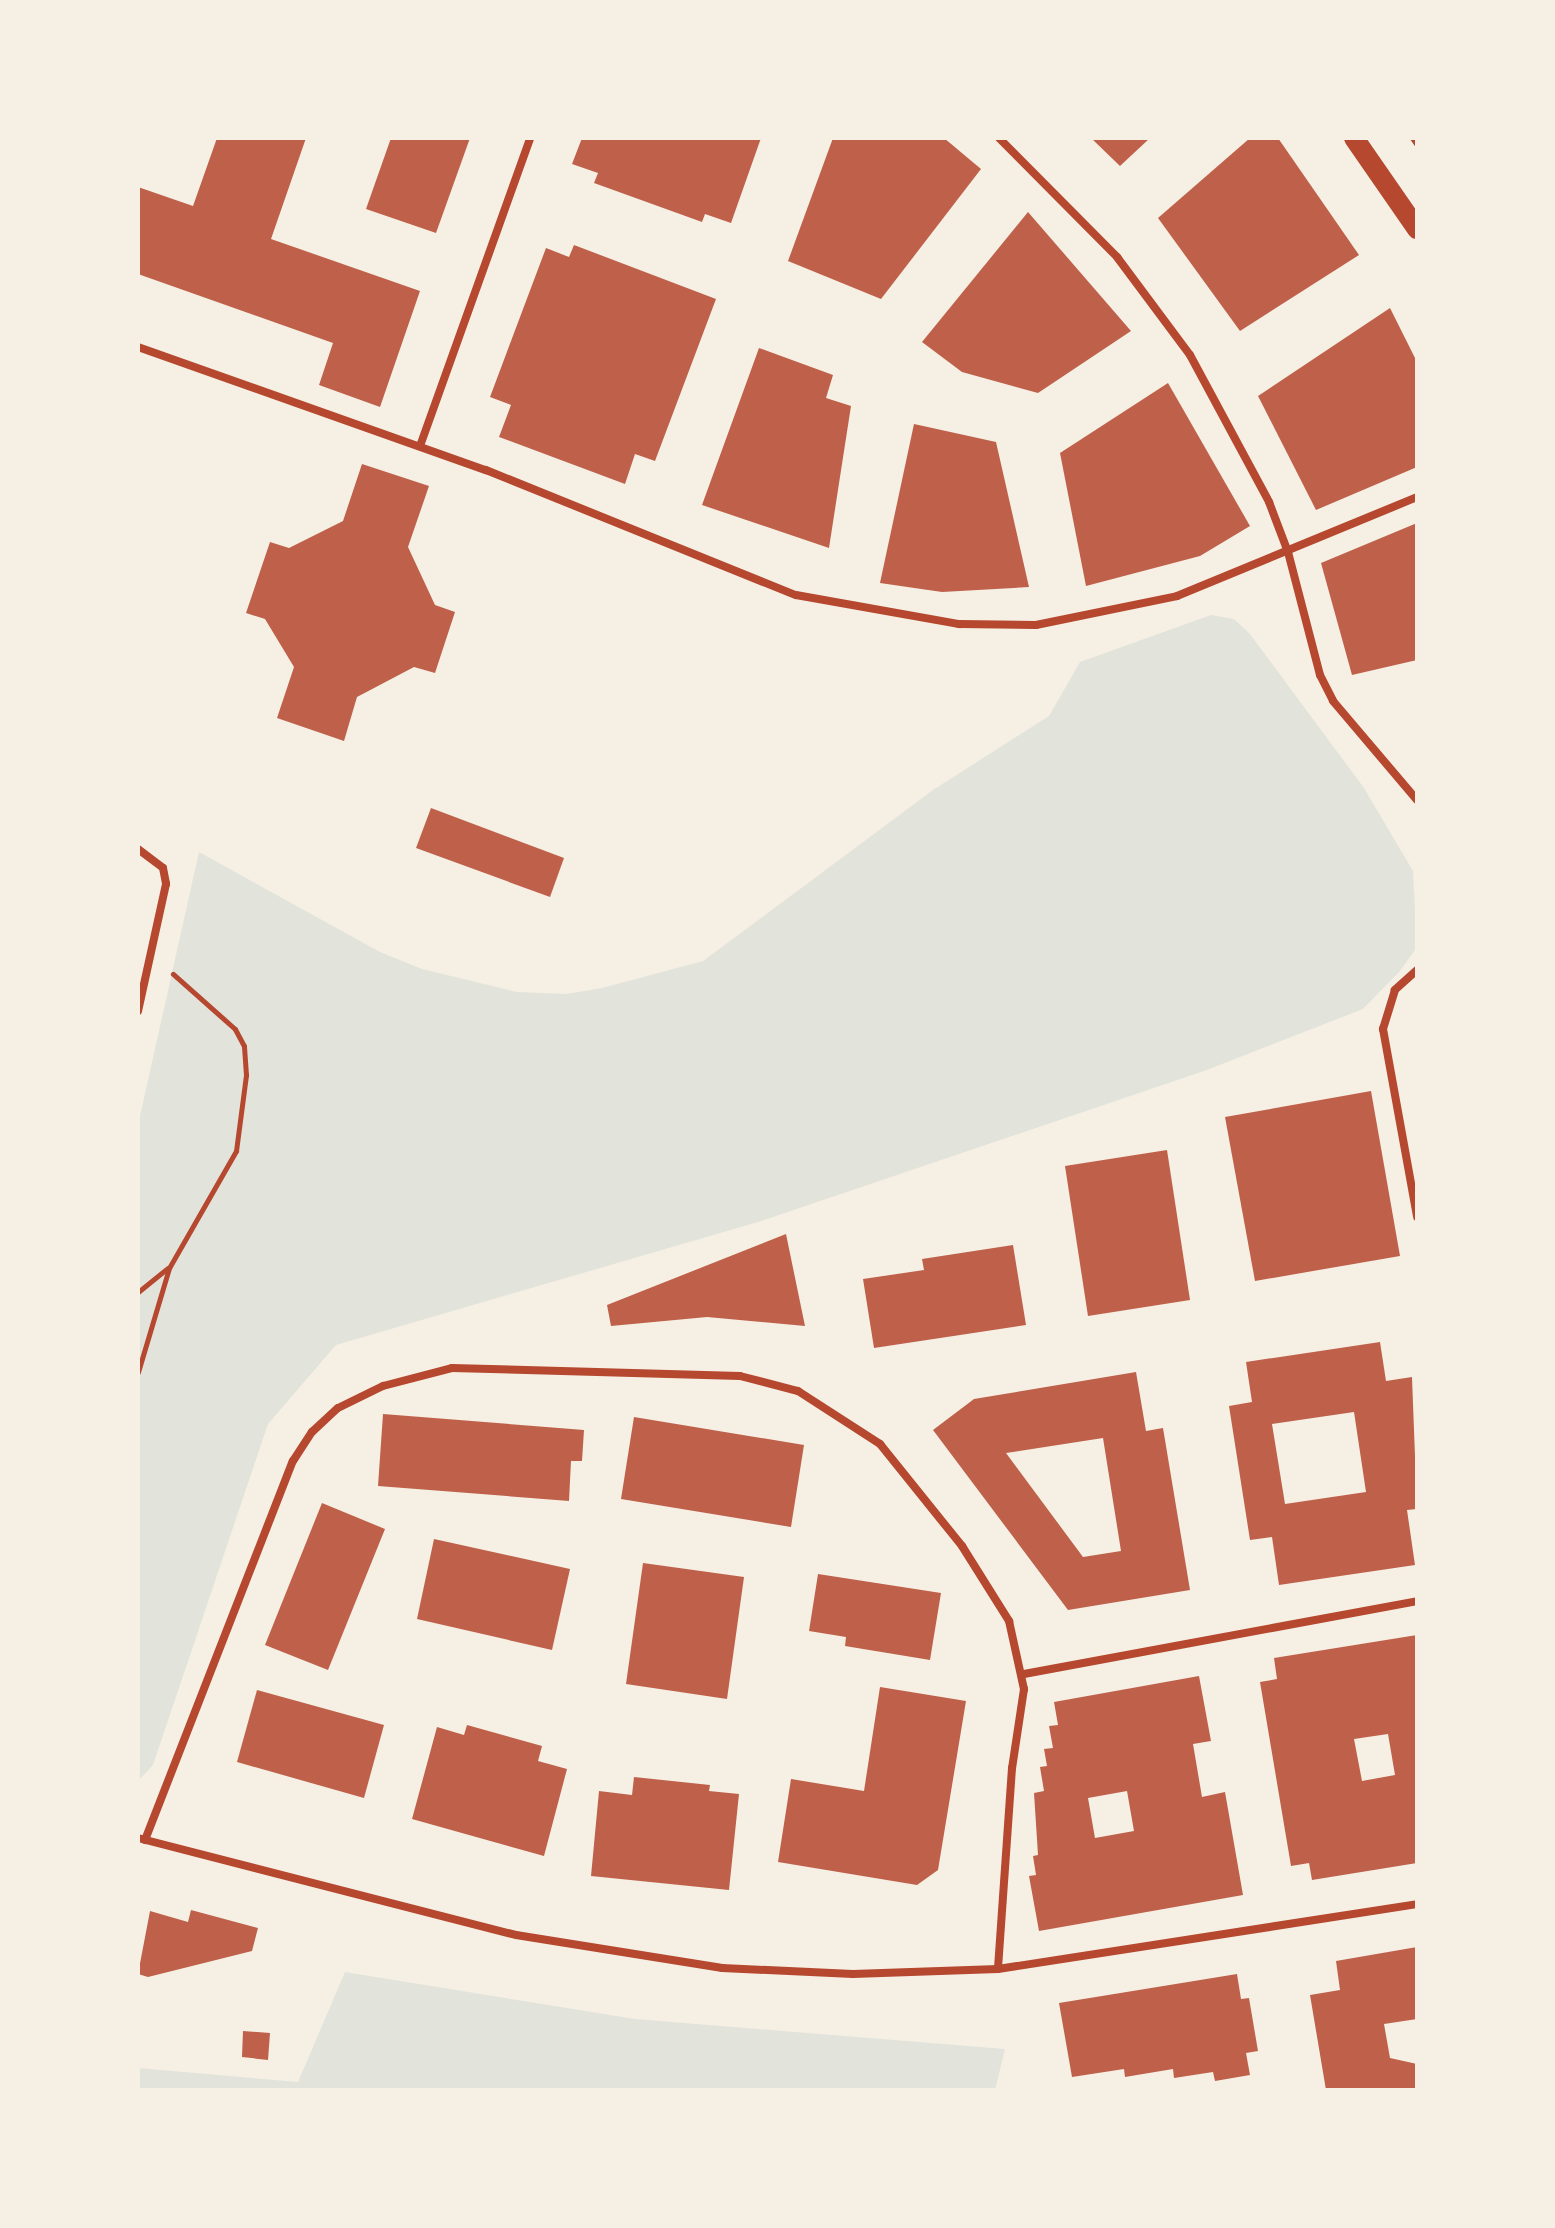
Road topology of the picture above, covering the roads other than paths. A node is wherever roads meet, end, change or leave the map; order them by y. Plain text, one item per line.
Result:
1 (530, 138) edge
2 (999, 138) edge
3 (1354, 138) edge
4 (1413, 138) edge
5 (1417, 144) edge
6 (1417, 229) edge
7 (138, 347) edge
8 (420, 446) junction
9 (1417, 497) edge
10 (1288, 552) junction
11 (1417, 800) edge
12 (138, 849) edge
13 (1417, 970) edge
14 (138, 1011) edge
15 (1417, 1217) edge
16 (1417, 1601) edge
17 (1024, 1674) junction
18 (142, 1839) edge
19 (1417, 1904) edge
20 (998, 1969) junction

1 - 8 street
2 - 10 street
3 - 6 main road
4 - 5 lane
7 - 8 street
8 - 10 street
9 - 10 street
10 - 11 street
12 - 14 street
13 - 15 street
16 - 17 street
17 - 18 street
17 - 20 street
18 - 20 street
19 - 20 street

